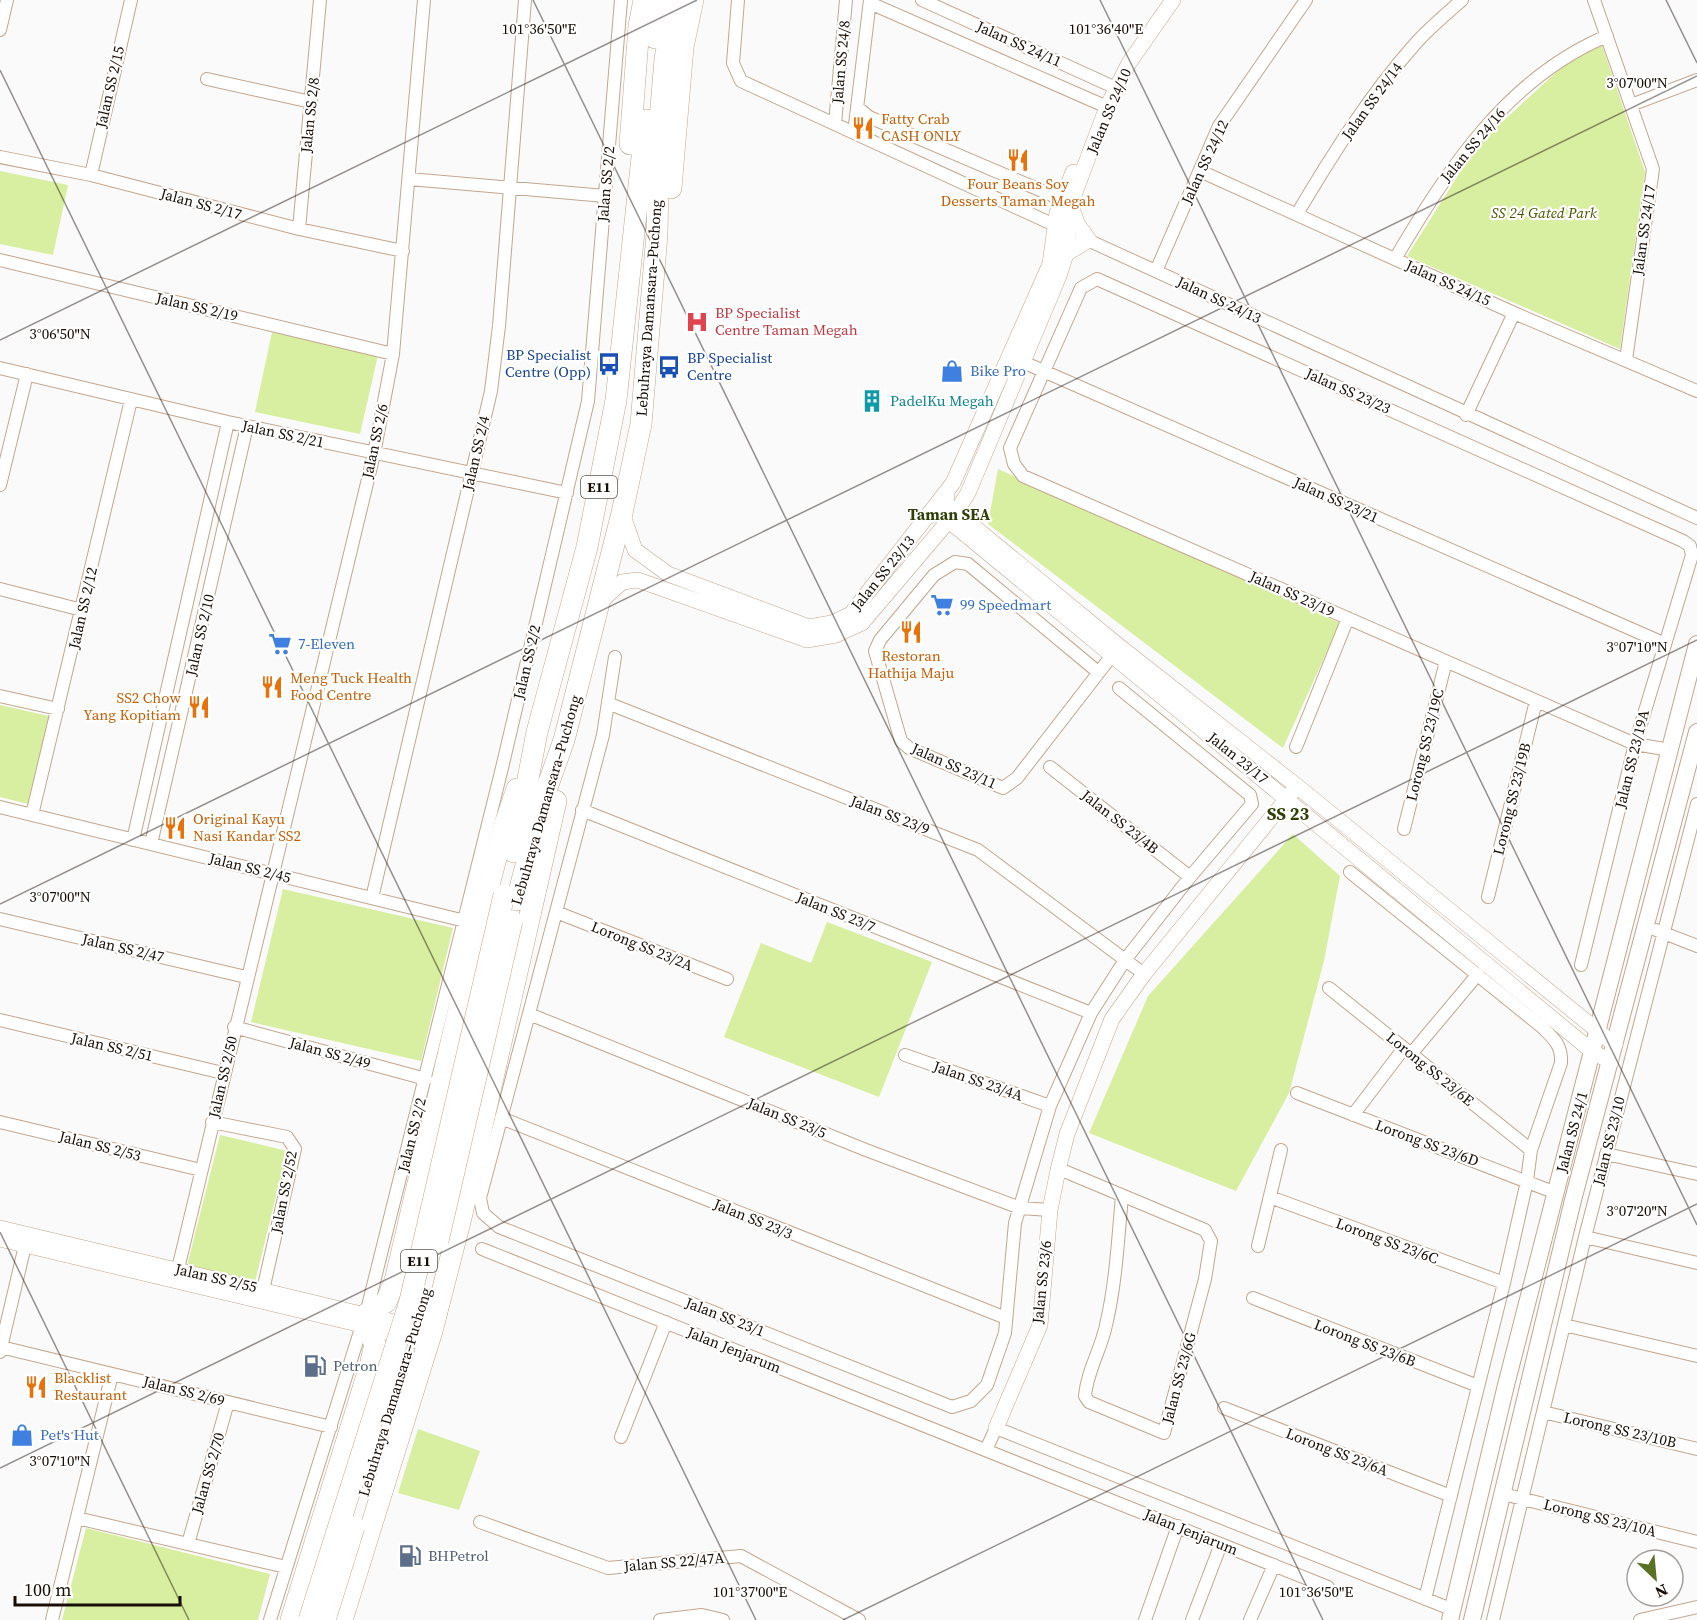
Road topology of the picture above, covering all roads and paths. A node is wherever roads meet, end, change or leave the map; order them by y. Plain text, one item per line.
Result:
1 (7, 0) edge
2 (131, 0) edge
3 (320, 0) edge
4 (424, 0) edge
5 (525, 0) edge
6 (621, 0) edge
7 (644, 0) edge
8 (661, 0) edge
9 (676, 0) edge
10 (693, 0) edge
11 (738, 0) edge
12 (846, 0) edge
13 (922, 0) edge
14 (1173, 0) edge
15 (1306, 0) edge
16 (1462, 0) edge
17 (1594, 0) edge
18 (870, 2) edge
19 (0, 30) edge
20 (1607, 36) junction
21 (207, 79) dead end
22 (1697, 80) edge
23 (1116, 88) junction
24 (311, 102) junction
25 (1631, 105) junction
26 (857, 107) junction
27 (1107, 107) junction
28 (835, 124) junction
29 (652, 131) junction
30 (854, 133) junction
31 (0, 157) edge
32 (1200, 171) junction
33 (91, 175) junction
34 (409, 179) junction
35 (509, 188) junction
36 (605, 196) junction
37 (1066, 201) junction
38 (1297, 214) junction
39 (299, 229) junction
40 (1062, 229) junction
41 (657, 234) junction
42 (633, 237) junction
43 (1089, 240) junction
44 (403, 250) junction
45 (1066, 254) junction
46 (1395, 259) junction
47 (0, 260) edge
48 (1156, 271) junction
49 (1514, 313) junction
50 (393, 354) junction
51 (1016, 360) junction
52 (1626, 360) junction
53 (0, 368) edge
54 (1044, 372) junction
55 (27, 374) junction
56 (1697, 392) edge
57 (130, 400) junction
58 (1466, 415) junction
59 (228, 422) junction
60 (247, 426) junction
61 (374, 454) junction
62 (471, 475) junction
63 (0, 485) edge
64 (567, 493) junction
65 (968, 493) junction
66 (946, 494) junction
67 (622, 513) junction
68 (950, 514) junction
69 (930, 516) junction
70 (1697, 518) edge
71 (973, 535) junction
72 (933, 539) junction
73 (1692, 555) joint
74 (0, 589) edge
75 (597, 606) junction
76 (82, 610) junction
77 (1348, 618) junction
78 (1663, 643) junction
79 (1697, 644) edge
80 (1115, 651) junction
81 (615, 657) dead end
82 (1446, 661) junction
83 (1098, 672) junction
84 (1119, 688) dead end
85 (0, 696) edge
86 (1536, 701) junction
87 (609, 704) junction
88 (58, 709) junction
89 (537, 732) junction
90 (1697, 732) edge
91 (564, 741) junction
92 (1635, 744) junction
93 (1296, 747) dead end
94 (1670, 750) junction
95 (1050, 767) dead end
96 (1298, 786) junction
97 (1288, 798) junction
98 (1697, 804) edge
99 (0, 807) edge
100 (582, 810) junction
101 (32, 815) junction
102 (1404, 829) dead end
103 (133, 840) junction
104 (1692, 843) edge
105 (151, 844) junction
106 (1350, 872) dead end
107 (271, 874) junction
108 (1190, 877) junction
109 (510, 897) junction
110 (1488, 897) dead end
111 (372, 898) junction
112 (556, 912) junction
113 (0, 919) edge
114 (465, 921) junction
115 (1646, 926) junction
116 (1662, 933) junction
117 (1697, 946) edge
118 (1125, 960) junction
119 (1581, 965) dead end
120 (1144, 974) junction
121 (1478, 974) junction
122 (246, 977) junction
123 (727, 979) dead end
124 (1329, 988) dead end
125 (1091, 1013) junction
126 (529, 1014) junction
127 (0, 1020) edge
128 (234, 1027) junction
129 (1598, 1034) junction
130 (1615, 1045) junction
131 (1408, 1051) junction
132 (1593, 1052) junction
133 (905, 1055) dead end
134 (1611, 1062) junction
135 (224, 1073) junction
136 (426, 1078) junction
137 (1297, 1093) dead end
138 (1050, 1106) junction
139 (1353, 1115) junction
140 (501, 1118) junction
141 (0, 1122) edge
142 (212, 1122) junction
143 (1281, 1150) dead end
144 (1531, 1150) junction
145 (1606, 1154) junction
146 (201, 1170) junction
147 (1058, 1170) junction
148 (1697, 1174) edge
149 (1527, 1181) junction
150 (1556, 1193) junction
151 (1122, 1196) junction
152 (1270, 1197) junction
153 (1020, 1208) junction
154 (1050, 1210) junction
155 (0, 1228) edge
156 (1585, 1237) junction
157 (0, 1239) edge
158 (26, 1240) junction
159 (1258, 1246) dead end
160 (482, 1249) dead end
161 (1697, 1263) edge
162 (176, 1275) junction
163 (1504, 1283) junction
164 (263, 1290) junction
165 (391, 1295) junction
166 (1253, 1298) dead end
167 (438, 1303) junction
168 (1006, 1318) junction
169 (365, 1322) junction
170 (666, 1322) junction
171 (1564, 1325) junction
172 (429, 1337) junction
173 (1, 1350) edge
174 (1697, 1356) edge
175 (370, 1366) junction
176 (419, 1372) junction
177 (112, 1374) junction
178 (1478, 1386) junction
179 (228, 1402) junction
180 (1224, 1408) dead end
181 (1543, 1412) junction
182 (331, 1427) junction
183 (996, 1428) junction
184 (621, 1437) dead end
185 (1697, 1449) edge
186 (986, 1450) junction
187 (1503, 1494) junction
188 (1451, 1496) junction
189 (1521, 1498) junction
190 (77, 1518) junction
191 (480, 1522) dead end
192 (1178, 1526) junction
193 (1697, 1542) edge
194 (188, 1544) junction
195 (1221, 1544) junction
196 (1274, 1565) junction
197 (286, 1567) junction
198 (1328, 1587) dead end
199 (1425, 1599) junction
200 (1697, 1607) edge
201 (1450, 1615) edge
202 (52, 1620) edge
203 (270, 1620) edge
204 (291, 1620) edge
205 (309, 1620) edge
206 (325, 1620) edge
207 (342, 1620) edge
208 (660, 1620) edge
209 (723, 1620) edge
210 (859, 1620) edge
211 (1145, 1620) edge
212 (1192, 1620) edge
213 (1250, 1620) edge
214 (1472, 1620) edge
215 (1493, 1620) edge
216 (1640, 1620) edge

1 - 19 street
2 - 33 street, Jalan SS 2/15
3 - 24 street, Jalan SS 2/8
4 - 34 street, Jalan SS 2/6
5 - 35 street, Jalan SS 2/4
6 - 36 street, Jalan SS 2/2
7 - 42 highway
8 - 29 highway, Lebuhraya Damansara–Puchong / E11
9 - 29 highway, Lebuhraya Damansara–Puchong / E11
10 - 41 highway
11 - 28 street, Jalan SS 24/13
12 - 28 street, Jalan SS 24/8
13 - 23 street, Jalan SS 24/11
14 - 23 street, Jalan SS 24/10
15 - 32 street, Jalan SS 24/12
16 - 38 street, Jalan SS 24/14
17 - 20 street, Jalan SS 24/17
18 - 26 street, Jalan SS 24/8
18 - 27 street
20 - 25 street, Jalan SS 24/17
20 - 46 street, Jalan SS 24/16
21 - 24 street
22 - 25 street
23 - 27 street, Jalan SS 24/10
24 - 39 street, Jalan SS 2/8
25 - 52 street, Jalan SS 24/17
26 - 28 street
26 - 30 street, Jalan SS 24/8
26 - 37 street
27 - 37 street, Jalan SS 24/10
28 - 30 street, Jalan SS 24/13
29 - 41 highway, Lebuhraya Damansara–Puchong / E11
29 - 42 highway, Lebuhraya Damansara–Puchong / E11
30 - 40 street, Jalan SS 24/13
31 - 33 street, Jalan SS 2/17
32 - 38 street, Jalan SS 24/15
32 - 48 street, Jalan SS 24/12
33 - 39 street, Jalan SS 2/17
34 - 35 street
34 - 44 street, Jalan SS 2/6
35 - 36 street
35 - 62 street, Jalan SS 2/4
36 - 64 street, Jalan SS 2/2
37 - 40 street, Jalan SS 24/10
37 - 43 street
38 - 46 street, Jalan SS 24/15
39 - 44 street, Jalan SS 2/17
40 - 43 street, Jalan SS 24/13
40 - 45 street, Jalan SS 23/13
40 - 51 street, Jalan SS 23/13
41 - 67 highway, Lebuhraya Damansara–Puchong / E11
42 - 89 highway, Lebuhraya Damansara–Puchong / E11
43 - 45 street
43 - 48 street, Jalan SS 24/13
44 - 50 street, Jalan SS 2/6
45 - 51 street, Jalan SS 23/13
46 - 49 street, Jalan SS 24/15
47 - 50 street, Jalan SS 2/19
48 - 58 street, Jalan SS 24/13
49 - 52 street, Jalan SS 24/15
49 - 58 street
50 - 61 street, Jalan SS 2/6
51 - 54 street, Jalan SS 23/21
51 - 65 street, Jalan SS 23/13
51 - 66 street, Jalan SS 23/13
52 - 56 street, Jalan SS 24/15
53 - 55 street, Jalan SS 2/21
54 - 73 street, Jalan SS 23/23
54 - 77 street, Jalan SS 23/19
54 - 78 street, Jalan SS 23/21
55 - 57 street, Jalan SS 2/21
55 - 63 street
57 - 59 street, Jalan SS 2/21
57 - 76 street, Jalan SS 2/12
58 - 70 street, Jalan SS 24/13
59 - 60 street, Jalan SS 2/21
59 - 103 street, Jalan SS 2/10
60 - 61 street, Jalan SS 2/21
60 - 105 street, Jalan SS 2/10
61 - 62 street, Jalan SS 2/21
61 - 107 street, Jalan SS 2/6
62 - 64 street, Jalan SS 2/21
62 - 111 street, Jalan SS 2/4
64 - 114 street, Jalan SS 2/2
65 - 68 street, Jalan SS 23/13
65 - 71 street
66 - 68 street
66 - 69 street, Jalan SS 23/13
67 - 69 street, Jalan SS 23/13
67 - 75 highway, Lebuhraya Damansara–Puchong / E11
68 - 69 street
68 - 71 street, Jalan 23/17
68 - 72 street, Jalan SS 23/13
71 - 72 street
71 - 80 street, Jalan 23/17
72 - 75 street, Jalan SS 23/13
73 - 78 street, Jalan SS 23/19A
74 - 76 street
75 - 91 highway, Lebuhraya Damansara–Puchong / E11
76 - 88 street, Jalan SS 2/12
77 - 82 street, Jalan SS 23/19
77 - 93 street
78 - 92 street, Jalan SS 23/19A
79 - 94 main road, Jalan SS 24/1
80 - 83 street, Jalan SS 23/11
80 - 96 street, Jalan 23/17
80 - 97 street, Jalan 23/17
81 - 87 street
82 - 86 street, Jalan SS 23/19
82 - 102 street, Lorong SS 23/19C
83 - 83 street, Jalan SS 23/11
84 - 108 street
85 - 88 street
86 - 92 street, Jalan SS 23/19
86 - 110 street, Lorong SS 23/19B
87 - 100 street
87 - 118 street, Jalan SS 23/9
88 - 101 street, Jalan SS 2/12
89 - 109 highway, Lebuhraya Damansara–Puchong / E11
89 - 165 highway
90 - 115 main road, Jalan SS 24/1
91 - 109 highway, Lebuhraya Damansara–Puchong / E11
91 - 167 highway
92 - 94 street, Jalan SS 23/19
92 - 119 street, Jalan SS 23/19A
94 - 129 main road, Jalan SS 24/1
95 - 108 street, Jalan SS 23/4B
96 - 97 street, Jalan SS 23/6
96 - 129 street, Jalan 23/17
97 - 120 street, Jalan SS 23/6
97 - 132 street, Jalan 23/17
98 - 104 street, Jalan SS 23/10
99 - 101 street, Jalan SS 2/45
100 - 112 street
100 - 125 street, Jalan SS 23/7
101 - 103 street, Jalan SS 2/45
103 - 105 street, Jalan SS 2/45
104 - 116 street, Jalan SS 23/10
105 - 107 street, Jalan SS 2/45
106 - 121 street
107 - 111 street, Jalan SS 2/45
107 - 122 street, Jalan SS 2/50
108 - 118 street
109 - 205 highway, Lebuhraya Damansara–Puchong / E11, bridge
109 - 206 highway, Lebuhraya Damansara–Puchong / E11, bridge
111 - 114 street, Jalan SS 2/45
112 - 123 street, Lorong SS 23/2A
112 - 126 street
113 - 122 street, Jalan SS 2/47
114 - 136 street, Jalan SS 2/2
115 - 116 street
115 - 130 main road, Jalan SS 24/1
116 - 117 street
116 - 145 street, Jalan SS 23/10
118 - 120 street, Jalan SS 23/9
118 - 125 street
120 - 147 street, Jalan SS 23/6
121 - 131 street
121 - 144 street
122 - 128 street, Jalan SS 2/50
124 - 131 street, Lorong SS 23/6E
125 - 138 street
126 - 140 street
126 - 153 street, Jalan SS 23/5
127 - 135 street, Jalan SS 2/51
128 - 135 street, Jalan SS 2/50
128 - 136 street, Jalan SS 2/49
129 - 130 street, Jalan 23/17
129 - 132 main road, Jalan SS 24/1
130 - 134 main road, Jalan SS 24/1
131 - 139 street
131 - 144 street, Lorong SS 23/6E
132 - 134 street, Jalan 23/17
132 - 150 main road, Jalan SS 24/1
133 - 138 street, Jalan SS 23/4A
134 - 187 main road, Jalan SS 24/1
135 - 142 street, Jalan SS 2/50
136 - 169 street, Jalan SS 2/2
137 - 139 street, Lorong SS 23/6D
138 - 153 street
139 - 149 street, Lorong SS 23/6D
140 - 168 street, Jalan SS 23/3
140 - 168 street, Jalan SS 23/1
141 - 146 street, Jalan SS 2/53
142 - 146 street, Jalan SS 2/50
142 - 164 street, Jalan SS 2/52
143 - 152 street
144 - 149 street
145 - 148 street
145 - 156 street, Jalan SS 23/10
146 - 162 street, Jalan SS 2/50
147 - 151 street, Jalan SS 23/6G
147 - 154 street, Jalan SS 23/6
149 - 150 street, Lorong SS 23/6D
149 - 163 street
150 - 201 main road, Jalan SS 24/1
151 - 151 street, Jalan SS 23/6G
152 - 159 street
152 - 163 street, Lorong SS 23/6C
153 - 154 street, Jalan SS 23/5
153 - 168 street
154 - 183 street, Jalan SS 23/6
155 - 158 street, Jalan SS 2/55
156 - 161 street
156 - 171 street, Jalan SS 23/10
157 - 158 street, Jalan SS 2/55
158 - 162 street, Jalan SS 2/55
158 - 173 street
160 - 170 street, Jalan Jenjarum
162 - 164 street, Jalan SS 2/55
162 - 169 street, Jalan SS 2/55
163 - 178 street
164 - 169 street, Jalan SS 2/55
165 - 167 highway
165 - 169 highway
166 - 178 street, Lorong SS 23/6B
167 - 172 highway
169 - 172 street, Jalan SS 2/55
169 - 175 highway
169 - 182 street, Jalan SS 2/2
170 - 184 street
170 - 186 street, Jalan Jenjarum
171 - 174 street
171 - 181 street, Jalan SS 23/10
172 - 176 highway
173 - 177 street, Jalan SS 2/69
175 - 176 highway
175 - 204 highway
176 - 207 highway
177 - 179 street, Jalan SS 2/69
177 - 190 street
178 - 188 street
179 - 182 street, Jalan SS 2/69
179 - 194 street, Jalan SS 2/70
180 - 188 street, Lorong SS 23/6A
181 - 185 street, Lorong SS 23/10B
181 - 189 street, Jalan SS 23/10
182 - 197 street, Jalan SS 2/2
183 - 186 street
183 - 199 street
186 - 192 street, Jalan Jenjarum
187 - 189 street, Lorong SS 23/10A
187 - 214 main road, Jalan SS 24/1
188 - 199 street
189 - 193 street, Lorong SS 23/10A
189 - 215 street, Jalan SS 23/10
190 - 194 street
190 - 202 street
191 - 210 street, Jalan SS 22/47A
192 - 195 street, Jalan Jenjarum
192 - 211 street
194 - 197 street
195 - 196 street, Jalan Jenjarum
195 - 212 street
196 - 198 street, Jalan Jenjarum
196 - 213 street
197 - 203 street, Jalan SS 2/2
199 - 201 street
200 - 216 street
208 - 209 street

